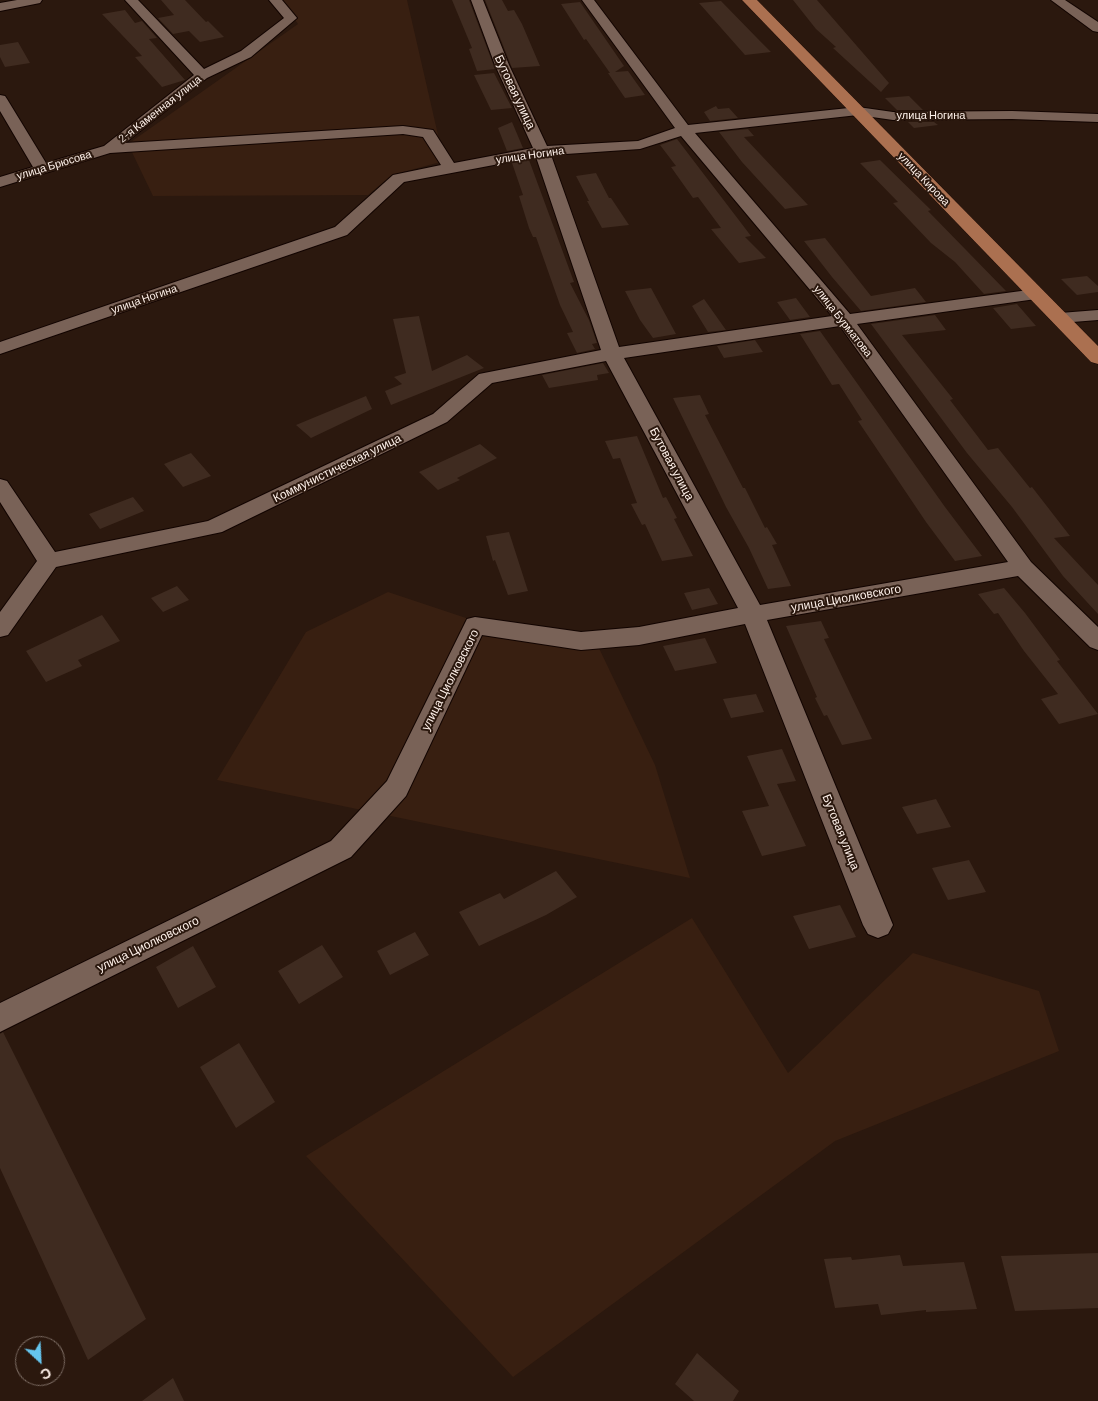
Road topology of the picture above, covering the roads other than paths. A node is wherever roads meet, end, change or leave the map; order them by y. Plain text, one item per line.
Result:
1 (36, 0) edge
2 (131, 0) edge
3 (275, 0) edge
4 (477, 0) edge
5 (588, 0) edge
6 (749, 0) edge
7 (1057, 0) edge
8 (0, 7) edge
9 (1098, 28) edge
10 (202, 75) junction
11 (0, 99) edge
12 (858, 111) junction
13 (1098, 118) edge
14 (684, 130) junction
15 (109, 149) junction
16 (542, 151) junction
17 (450, 168) junction
18 (42, 169) junction
19 (0, 182) edge
20 (1036, 294) junction
21 (1098, 315) edge
22 (1060, 318) junction
23 (845, 320) junction
24 (0, 348) edge
25 (612, 354) junction
26 (1098, 358) edge
27 (0, 486) edge
28 (49, 561) junction
29 (1023, 567) junction
30 (753, 614) junction
31 (0, 629) edge
32 (1098, 642) edge
33 (878, 925) dead end
34 (0, 1018) edge

1 - 8 street
2 - 10 street
3 - 10 street, 2-я Каменная улица
4 - 16 street, Бутовая улица
5 - 14 street, улица Бурматова
6 - 12 main road, улица Кирова
7 - 9 street
10 - 15 street, 2-я Каменная улица
11 - 18 street
12 - 13 street, улица Ногина
12 - 14 street, улица Ногина
12 - 20 main road, улица Кирова
14 - 16 street, улица Ногина
14 - 23 street, улица Бурматова
15 - 17 street
15 - 18 street, улица Брюсова
16 - 17 street, улица Ногина
16 - 25 street, Бутовая улица
17 - 24 street, улица Ногина
18 - 19 street, улица Брюсова
20 - 22 main road, улица Кирова
20 - 23 street, Коммунистическая улица
21 - 22 street
22 - 26 main road, улица Кирова
23 - 25 street, Коммунистическая улица
23 - 29 street, улица Бурматова
25 - 28 street, Коммунистическая улица
25 - 30 street, Бутовая улица
27 - 28 street
28 - 31 street
29 - 30 street, улица Циолковского
29 - 32 street, улица Бурматова
30 - 33 street, Бутовая улица
30 - 34 street, улица Циолковского

